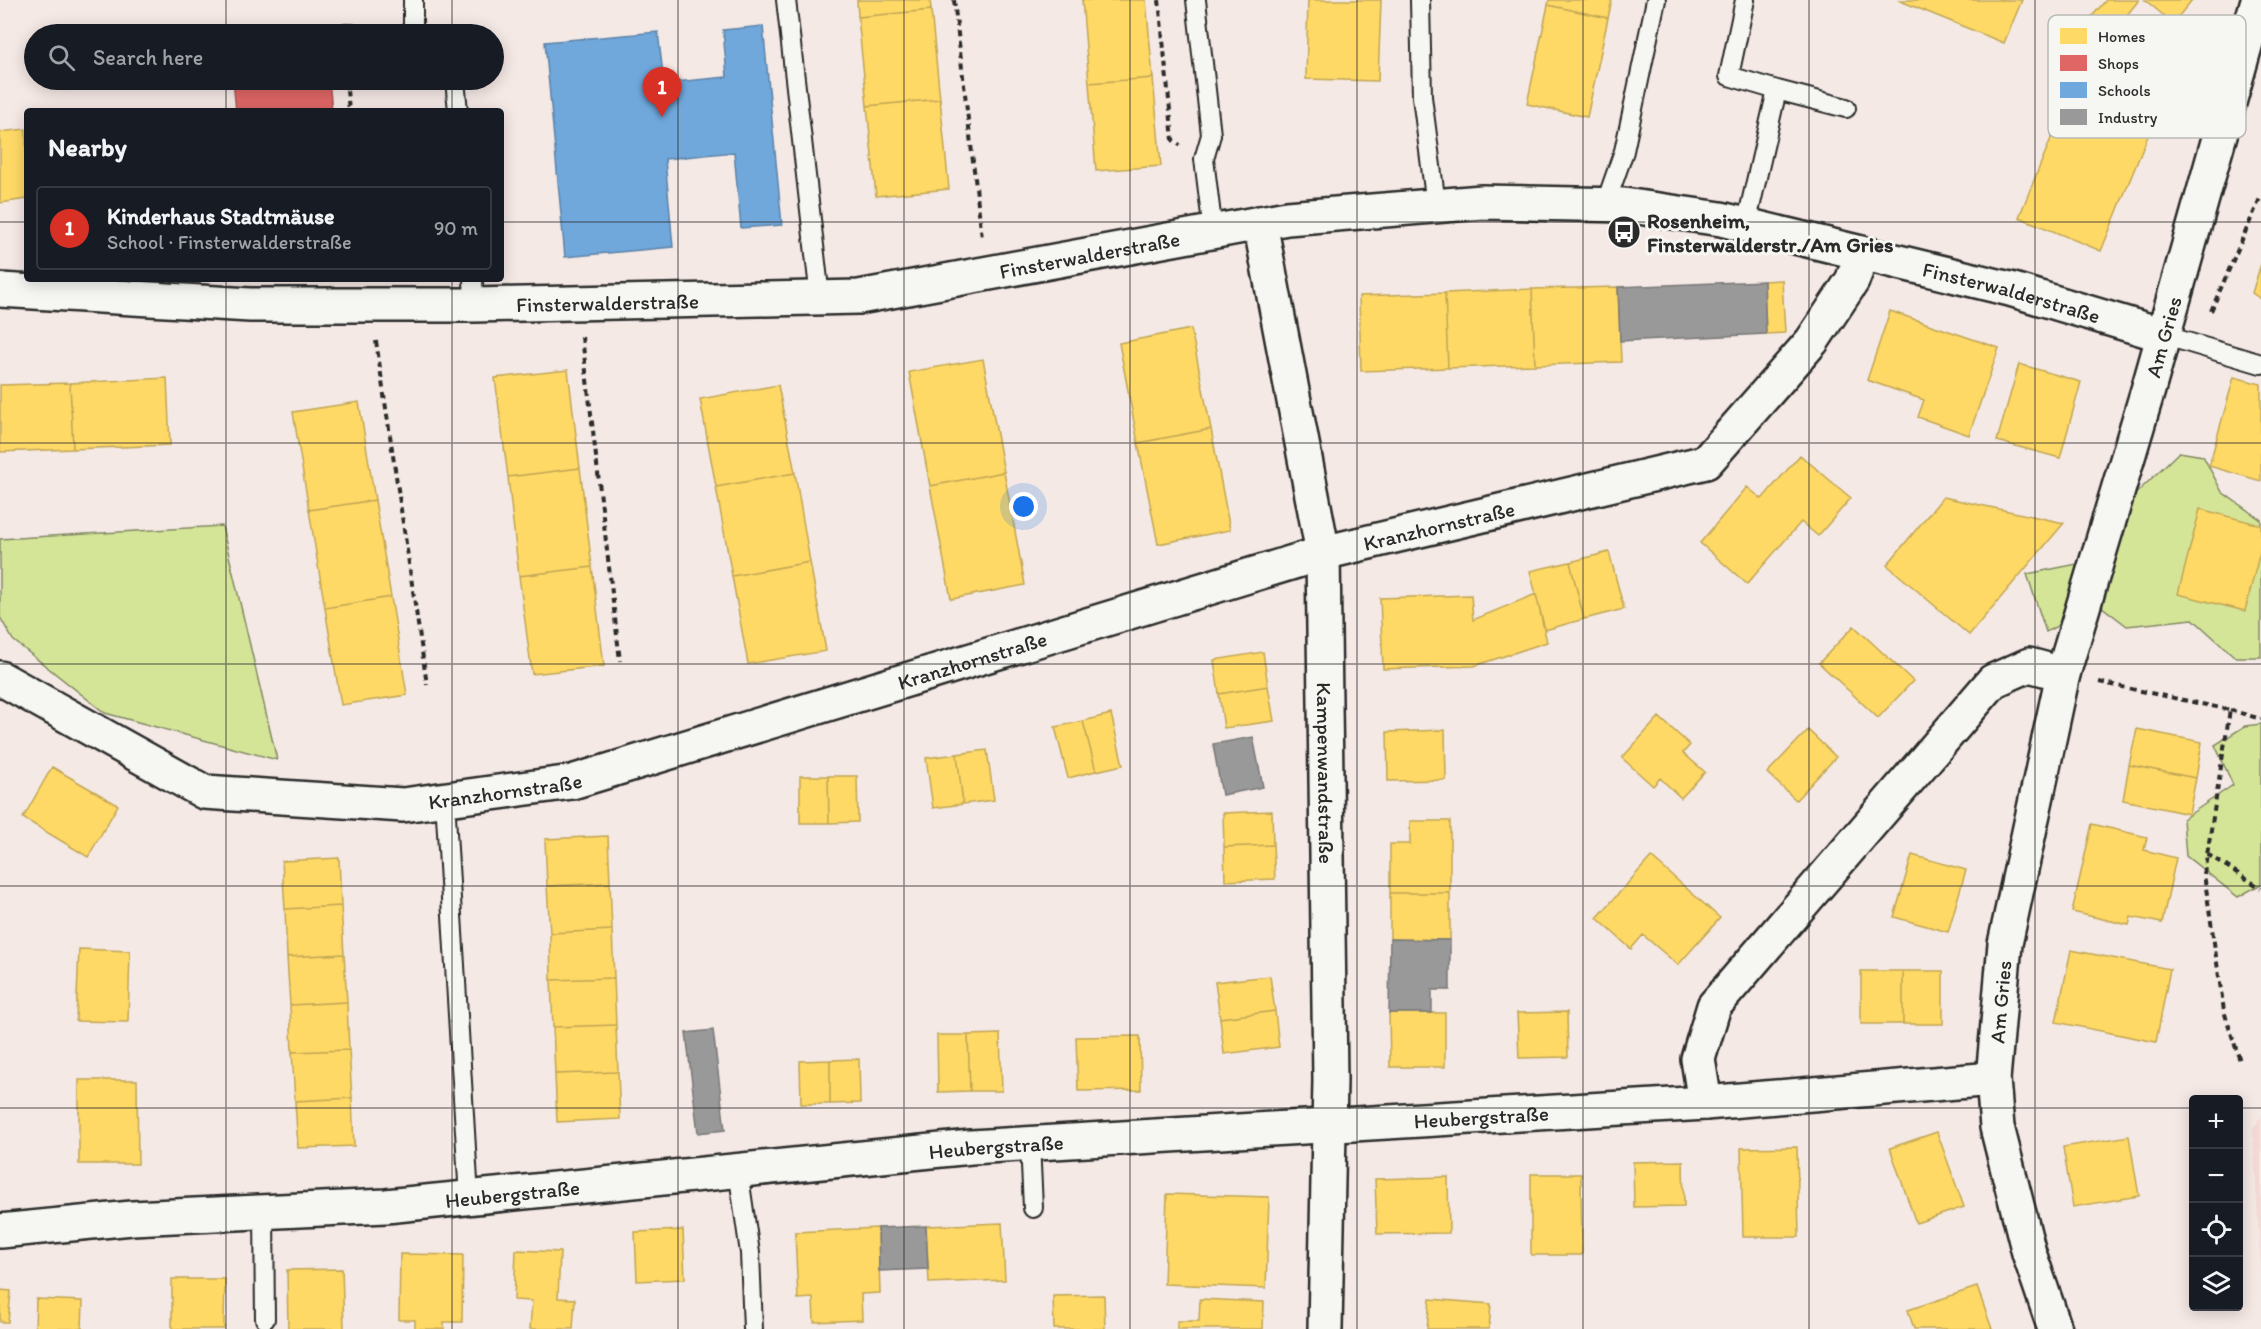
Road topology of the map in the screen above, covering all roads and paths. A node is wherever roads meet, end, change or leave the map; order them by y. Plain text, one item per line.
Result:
1 (413, 0) edge
2 (786, 0) edge
3 (954, 0) edge
4 (1159, 0) edge
5 (1196, 0) edge
6 (1420, 0) edge
7 (1656, 0) edge
8 (1745, 0) edge
9 (2258, 0) edge
10 (413, 24) edge
11 (2246, 42) edge
12 (346, 90) edge
13 (456, 90) edge
14 (1777, 90) junction
15 (349, 108) edge
16 (458, 108) edge
17 (1846, 108) dead end
18 (2219, 138) edge
19 (1204, 159) junction
20 (1436, 205) junction
21 (1605, 205) junction
22 (1260, 223) junction
23 (1746, 225) junction
24 (1213, 232) junction
25 (1862, 255) junction
26 (986, 274) junction
27 (0, 290) edge
28 (474, 292) edge
29 (820, 298) junction
30 (578, 303) junction
31 (371, 305) junction
32 (2163, 335) junction
33 (2261, 364) edge
34 (1323, 553) junction
35 (620, 662) dead end
36 (2063, 674) junction
37 (0, 678) edge
38 (427, 685) dead end
39 (2230, 710) junction
40 (2261, 719) edge
41 (445, 799) junction
42 (2207, 854) junction
43 (2261, 888) edge
44 (2240, 1061) dead end
45 (1993, 1079) junction
46 (1704, 1103) junction
47 (1330, 1126) junction
48 (1030, 1143) junction
49 (738, 1170) junction
50 (469, 1198) junction
51 (1033, 1208) dead end
52 (264, 1212) junction
53 (0, 1231) edge
54 (265, 1319) dead end
55 (753, 1329) edge
56 (1325, 1329) edge
57 (2055, 1329) edge

1 - 10 lane
2 - 29 lane
3 - 26 path
4 - 19 path
5 - 19 lane
6 - 20 lane
7 - 21 lane
8 - 14 lane
9 - 11 street, Am Gries
12 - 15 path
13 - 16 lane
14 - 17 lane
14 - 23 lane
18 - 32 street, Am Gries
19 - 24 lane
20 - 21 street, Finsterwalderstraße
20 - 22 street, Finsterwalderstraße
21 - 23 street, Finsterwalderstraße
22 - 24 street, Finsterwalderstraße
22 - 34 street, Kampenwandstraße
23 - 25 street, Finsterwalderstraße
24 - 26 street, Finsterwalderstraße
25 - 32 street, Finsterwalderstraße
25 - 34 street, Kranzhornstraße
26 - 29 street, Finsterwalderstraße
27 - 31 street, Finsterwalderstraße
28 - 30 street, Finsterwalderstraße
28 - 31 street, Finsterwalderstraße
29 - 30 street, Finsterwalderstraße
30 - 35 path
31 - 38 path
32 - 33 lane
32 - 36 street, Am Gries
34 - 41 street, Kranzhornstraße
34 - 47 street, Kampenwandstraße
36 - 39 path
36 - 45 street, Am Gries
36 - 46 street
37 - 41 street, Kranzhornstraße
39 - 40 path
39 - 42 path
41 - 50 lane
42 - 43 path
42 - 44 path
45 - 46 street, Heubergstraße
45 - 57 street, Am Gries
46 - 47 street, Heubergstraße
47 - 48 street, Heubergstraße
47 - 56 street, Kampenwandstraße
48 - 49 street, Heubergstraße
48 - 51 lane
49 - 50 street, Heubergstraße
49 - 55 lane
50 - 52 street, Heubergstraße
52 - 53 street, Heubergstraße
52 - 54 lane

